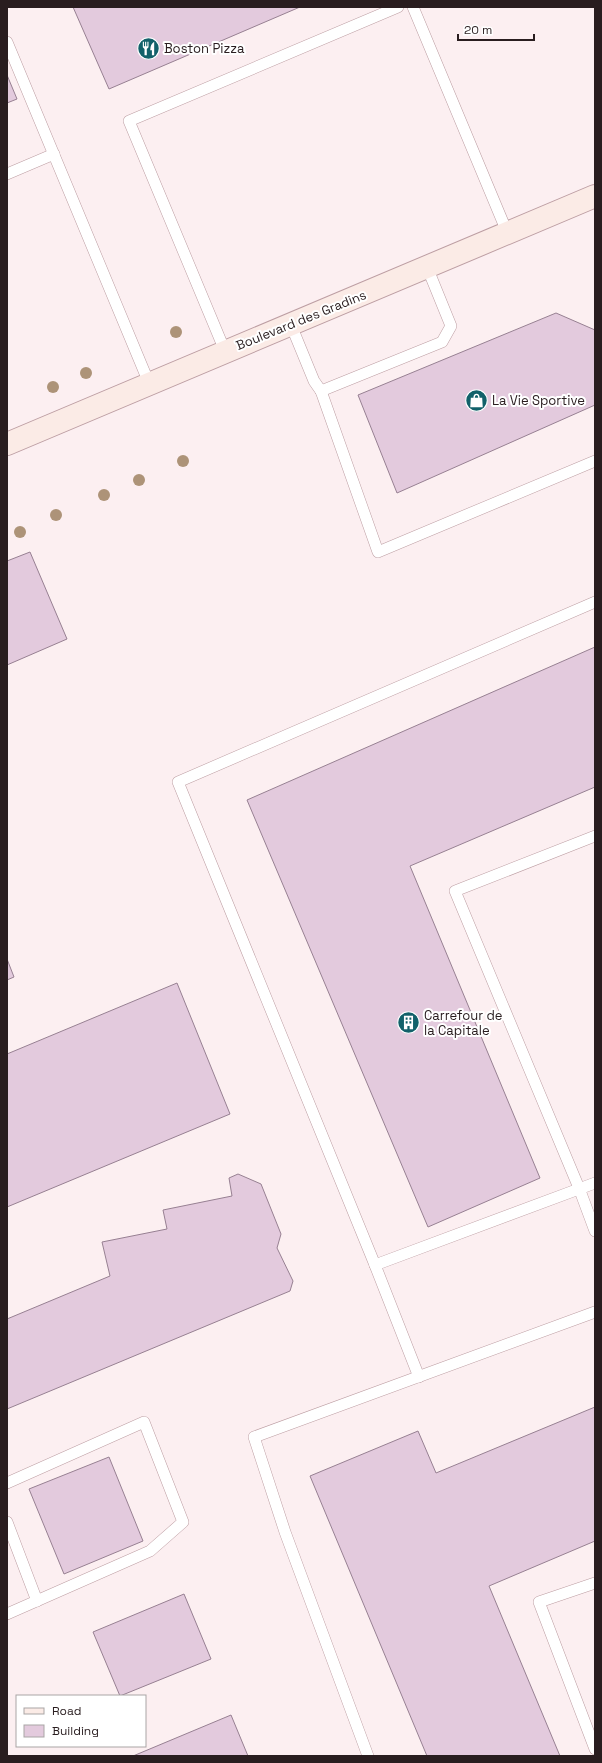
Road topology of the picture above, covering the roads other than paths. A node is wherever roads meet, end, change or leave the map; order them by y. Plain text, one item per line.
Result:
1 (398, 7) edge
2 (413, 7) edge
3 (7, 42) edge
4 (54, 154) junction
5 (7, 174) edge
6 (595, 196) edge
7 (507, 232) junction
8 (427, 267) junction
9 (291, 325) junction
10 (226, 351) junction
11 (149, 383) junction
12 (320, 391) junction
13 (7, 444) edge
14 (595, 461) edge
15 (595, 602) edge
16 (595, 836) edge
17 (595, 1183) edge
18 (580, 1188) junction
19 (595, 1231) edge
20 (375, 1265) junction
21 (595, 1312) edge
22 (419, 1377) junction
23 (7, 1483) edge
24 (7, 1522) edge
25 (595, 1583) edge
26 (37, 1601) junction
27 (7, 1614) edge
28 (595, 1749) edge
29 (368, 1756) edge

1 - 10 lane
2 - 7 lane
3 - 4 lane
4 - 5 lane
4 - 11 lane
6 - 7 street, Boulevard des Gradins
7 - 8 street, Boulevard des Gradins
8 - 9 street, Boulevard des Gradins
8 - 12 lane
9 - 10 street, Boulevard des Gradins
9 - 12 lane
10 - 11 street, Boulevard des Gradins
11 - 13 street, Boulevard des Gradins
12 - 14 lane
15 - 20 lane
16 - 18 lane
17 - 18 lane
18 - 19 lane
18 - 20 lane
20 - 22 lane
21 - 22 lane
22 - 29 lane
23 - 26 lane
24 - 26 lane
25 - 28 lane
26 - 27 lane

